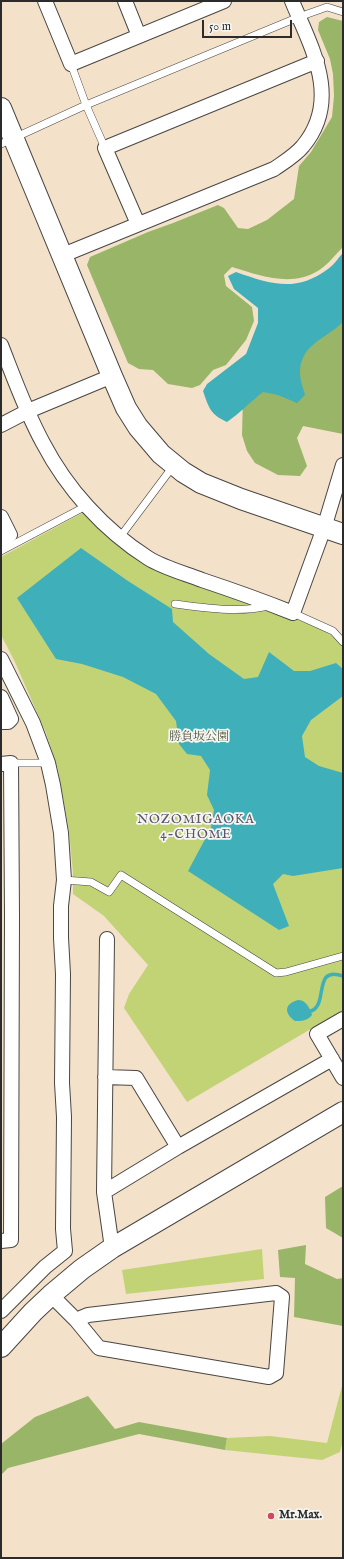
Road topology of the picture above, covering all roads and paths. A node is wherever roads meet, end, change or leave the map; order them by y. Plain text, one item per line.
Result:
1 (45, 1) edge
2 (125, 1) edge
3 (224, 1) edge
4 (292, 1) edge
5 (206, 4) edge
6 (343, 12) edge
7 (299, 18) junction
8 (139, 36) junction
9 (317, 61) junction
10 (72, 64) junction
11 (86, 105) junction
12 (1, 108) edge
13 (7, 141) edge
14 (106, 148) junction
15 (138, 224) junction
16 (63, 255) junction
17 (1, 345) edge
18 (112, 376) junction
19 (28, 411) junction
20 (1, 425) edge
21 (174, 465) junction
22 (343, 465) edge
23 (86, 506) junction
24 (1, 517) edge
25 (324, 528) junction
26 (343, 534) edge
27 (120, 537) junction
28 (1, 540) edge
29 (1, 552) edge
30 (175, 604) dead end
31 (272, 605) junction
32 (293, 612) junction
33 (343, 642) edge
34 (1, 659) edge
35 (1, 697) edge
36 (1, 722) edge
37 (48, 763) junction
38 (6, 764) edge
39 (64, 880) junction
40 (107, 939) dead end
41 (343, 956) edge
42 (343, 1019) edge
43 (6, 1036) edge
44 (332, 1059) junction
45 (105, 1077) junction
46 (343, 1078) edge
47 (343, 1112) edge
48 (178, 1147) junction
49 (104, 1192) junction
50 (1, 1241) edge
51 (112, 1248) junction
52 (52, 1294) junction
53 (1, 1311) edge
54 (76, 1320) junction
55 (1, 1347) edge

1 - 10 street
2 - 8 street
3 - 5 street
4 - 7 street
5 - 8 street
6 - 7 lane
7 - 9 street
7 - 11 lane
8 - 10 street
9 - 14 street
9 - 15 street
10 - 11 lane
11 - 13 lane
11 - 14 lane
12 - 13 street
13 - 16 street
14 - 15 street
15 - 16 street
16 - 18 street
17 - 19 street
18 - 19 street
18 - 21 street
19 - 20 street
19 - 23 street
21 - 25 street
21 - 27 lane
22 - 25 street
23 - 27 street
23 - 29 lane
24 - 28 street
25 - 26 street
25 - 32 street
27 - 31 street
30 - 31 lane
31 - 32 street
32 - 33 lane
34 - 37 street
35 - 36 street
37 - 38 lane
37 - 39 street
38 - 43 street
39 - 41 lane
39 - 53 street
40 - 45 street
42 - 44 street
43 - 50 street
44 - 46 street
44 - 48 street
45 - 48 street
45 - 49 street
47 - 51 street
48 - 49 street
49 - 51 street
51 - 52 street
52 - 54 street
52 - 55 street
54 - 54 street

